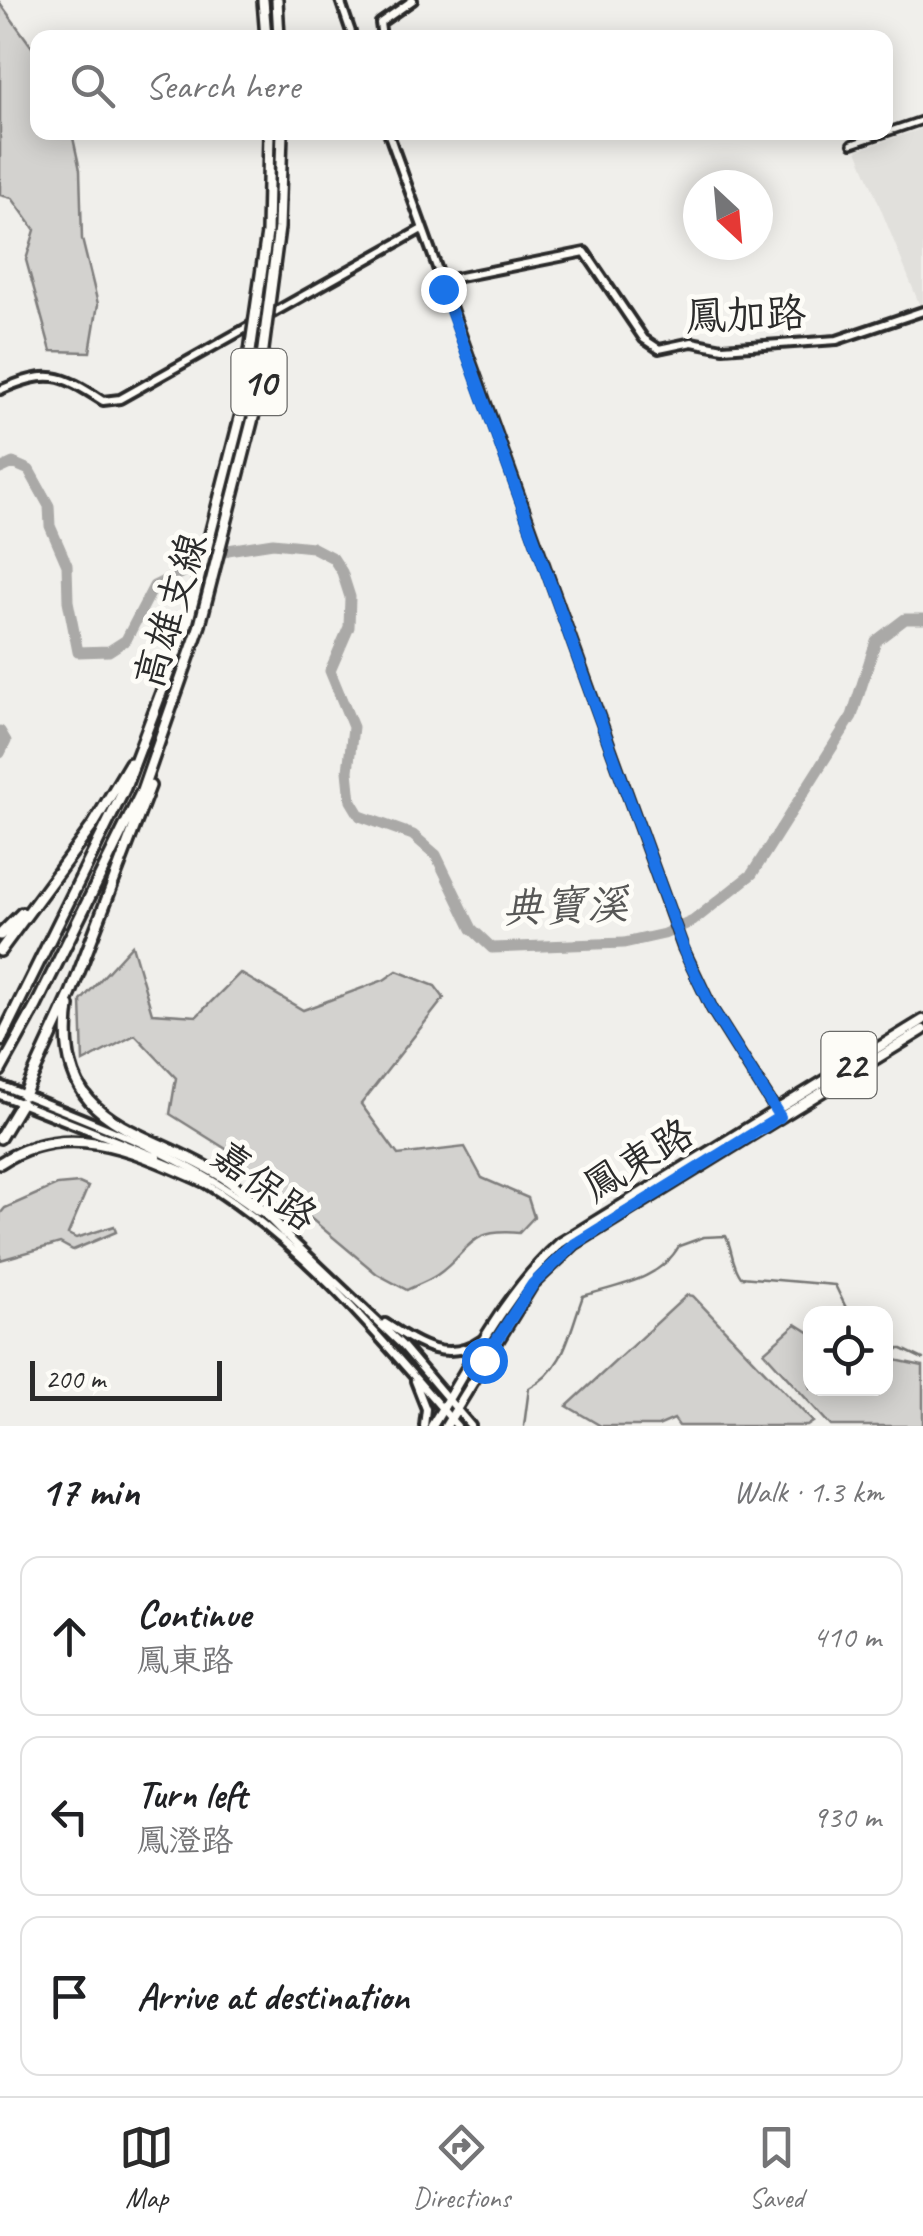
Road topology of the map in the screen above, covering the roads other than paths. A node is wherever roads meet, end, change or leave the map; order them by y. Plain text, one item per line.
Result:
1 (263, 0) edge
2 (277, 0) edge
3 (340, 0) edge
4 (413, 0) edge
5 (265, 30) edge
6 (279, 30) edge
7 (351, 30) edge
8 (381, 30) edge
9 (923, 120) edge
10 (893, 130) edge
11 (269, 140) edge
12 (282, 140) edge
13 (391, 140) edge
14 (864, 140) edge
15 (852, 144) dead end
16 (422, 229) junction
17 (440, 281) junction
18 (923, 311) edge
19 (0, 390) edge
20 (180, 683) junction
21 (142, 744) junction
22 (42, 893) junction
23 (0, 935) edge
24 (0, 951) edge
25 (71, 993) junction
26 (923, 1020) edge
27 (923, 1030) edge
28 (0, 1041) edge
29 (0, 1070) edge
30 (0, 1086) edge
31 (0, 1096) edge
32 (23, 1099) junction
33 (778, 1113) junction
34 (0, 1138) edge
35 (0, 1163) edge
36 (207, 1183) junction
37 (619, 1211) junction
38 (286, 1234) junction
39 (375, 1316) junction
40 (498, 1318) junction
41 (403, 1363) junction
42 (448, 1399) junction
43 (456, 1408) junction
44 (442, 1409) junction
45 (452, 1424) edge
46 (424, 1426) edge
47 (432, 1426) edge
48 (472, 1426) edge

1 - 5 highway
2 - 6 highway
3 - 7 street
4 - 8 street
9 - 10 street
11 - 21 highway, 高雄支線 / 10, bridge
12 - 20 highway, 高雄支線 / 10, bridge
13 - 16 street
14 - 15 street
16 - 17 street
16 - 19 street
17 - 18 street, 鳳加路
17 - 33 street
20 - 25 highway
20 - 29 highway, 高雄支線 / 10
21 - 22 highway
21 - 28 highway, 高雄支線 / 10
22 - 23 highway
22 - 24 highway
25 - 32 highway
25 - 38 highway
26 - 33 main road, 鳳東路 / 22
27 - 33 main road, 鳳東路 / 22
30 - 32 street, 嘉保路
31 - 32 street, 嘉保路
32 - 34 highway
32 - 36 street, 嘉保路
32 - 38 street, 嘉保路
33 - 37 main road, 鳳東路 / 22
35 - 36 highway
36 - 41 street, 嘉保路
37 - 40 main road, 鳳東路 / 22
37 - 43 main road, 鳳東路 / 22
38 - 39 street, 嘉保路
39 - 40 street
39 - 42 street, 嘉保路
40 - 42 main road, 鳳東路 / 22
41 - 44 street, 嘉保路
41 - 46 street
42 - 43 street, 嘉保路
42 - 44 main road, 鳳東路 / 22
43 - 45 main road, 鳳東路 / 22
43 - 48 street, 嘉保路
44 - 45 street, 嘉保路
44 - 47 main road, 22

